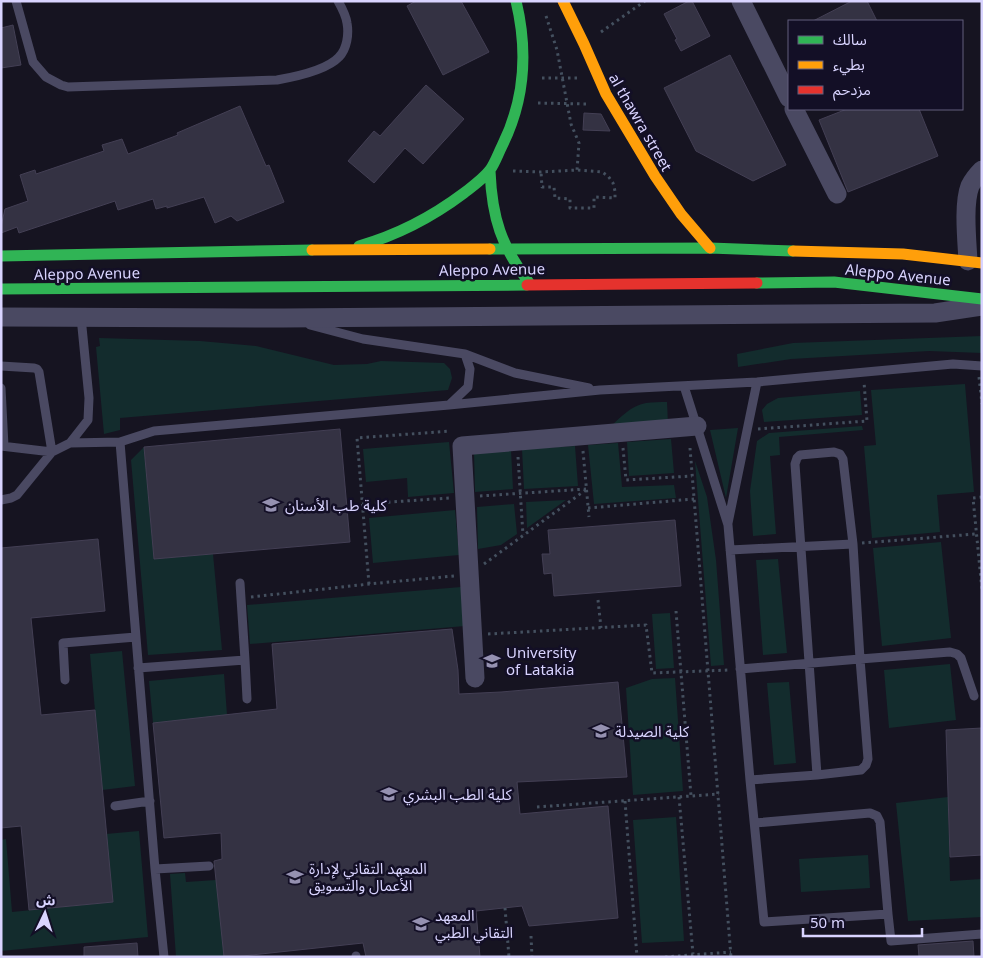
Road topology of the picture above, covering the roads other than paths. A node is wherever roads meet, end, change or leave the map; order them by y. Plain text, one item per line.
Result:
1 (16, 1) edge
2 (338, 1) edge
3 (516, 1) edge
4 (562, 1) edge
5 (741, 1) edge
6 (788, 96) edge
7 (795, 110) edge
8 (982, 170) edge
9 (490, 171) junction
10 (837, 194) dead end
11 (710, 248) junction
12 (346, 249) junction
13 (506, 249) junction
14 (1, 256) edge
15 (975, 262) edge
16 (530, 284) junction
17 (1, 289) edge
18 (982, 299) edge
19 (982, 306) edge
20 (1, 317) edge
21 (81, 317) junction
22 (283, 318) junction
23 (465, 354) junction
24 (1, 366) edge
25 (980, 366) edge
26 (757, 382) junction
27 (684, 386) junction
28 (1, 388) edge
29 (600, 390) junction
30 (449, 404) junction
31 (692, 427) junction
32 (120, 442) junction
33 (70, 443) junction
34 (2, 446) edge
35 (52, 452) junction
36 (1, 500) edge
37 (728, 525) junction
38 (853, 544) junction
39 (800, 546) junction
40 (730, 550) junction
41 (240, 583) dead end
42 (136, 637) junction
43 (860, 659) junction
44 (245, 660) junction
45 (808, 663) junction
46 (138, 668) junction
47 (740, 670) junction
48 (476, 678) dead end
49 (65, 680) dead end
50 (974, 696) dead end
51 (246, 699) dead end
52 (817, 776) junction
53 (750, 780) junction
54 (150, 801) junction
55 (115, 806) dead end
56 (755, 823) junction
57 (209, 866) dead end
58 (155, 870) junction
59 (888, 914) junction
60 (982, 934) edge
61 (164, 957) edge

1 - 2 lane
3 - 9 main road
4 - 11 main road, al thawra street
5 - 6 street
7 - 10 street
8 - 15 street
9 - 12 main road
9 - 13 main road
11 - 13 main road, Aleppo Avenue
11 - 15 main road, Aleppo Avenue
12 - 13 main road, Aleppo Avenue
12 - 14 main road, Aleppo Avenue
13 - 16 main road
16 - 17 main road, Aleppo Avenue
16 - 18 main road, Aleppo Avenue
19 - 22 street
20 - 21 street
21 - 22 street
21 - 33 lane
22 - 23 lane
23 - 29 lane
23 - 30 lane
24 - 35 lane
25 - 26 lane
26 - 27 lane
26 - 37 lane
27 - 29 lane
27 - 31 lane
28 - 34 lane
29 - 30 lane
30 - 32 lane
31 - 37 lane
31 - 48 street
32 - 33 lane
32 - 42 lane
33 - 35 lane
34 - 35 lane
35 - 36 lane
37 - 40 lane
38 - 39 lane
38 - 39 lane
38 - 43 lane
39 - 40 lane
39 - 45 lane
40 - 47 lane
41 - 44 lane
42 - 46 lane
42 - 49 lane
43 - 45 lane
43 - 50 lane
43 - 52 lane
44 - 46 lane
44 - 51 lane
45 - 47 lane
45 - 52 lane
46 - 54 lane
47 - 53 lane
52 - 53 lane
53 - 56 lane
54 - 55 lane
54 - 58 lane
56 - 59 lane
56 - 59 lane
57 - 58 lane
58 - 61 lane
59 - 60 lane

